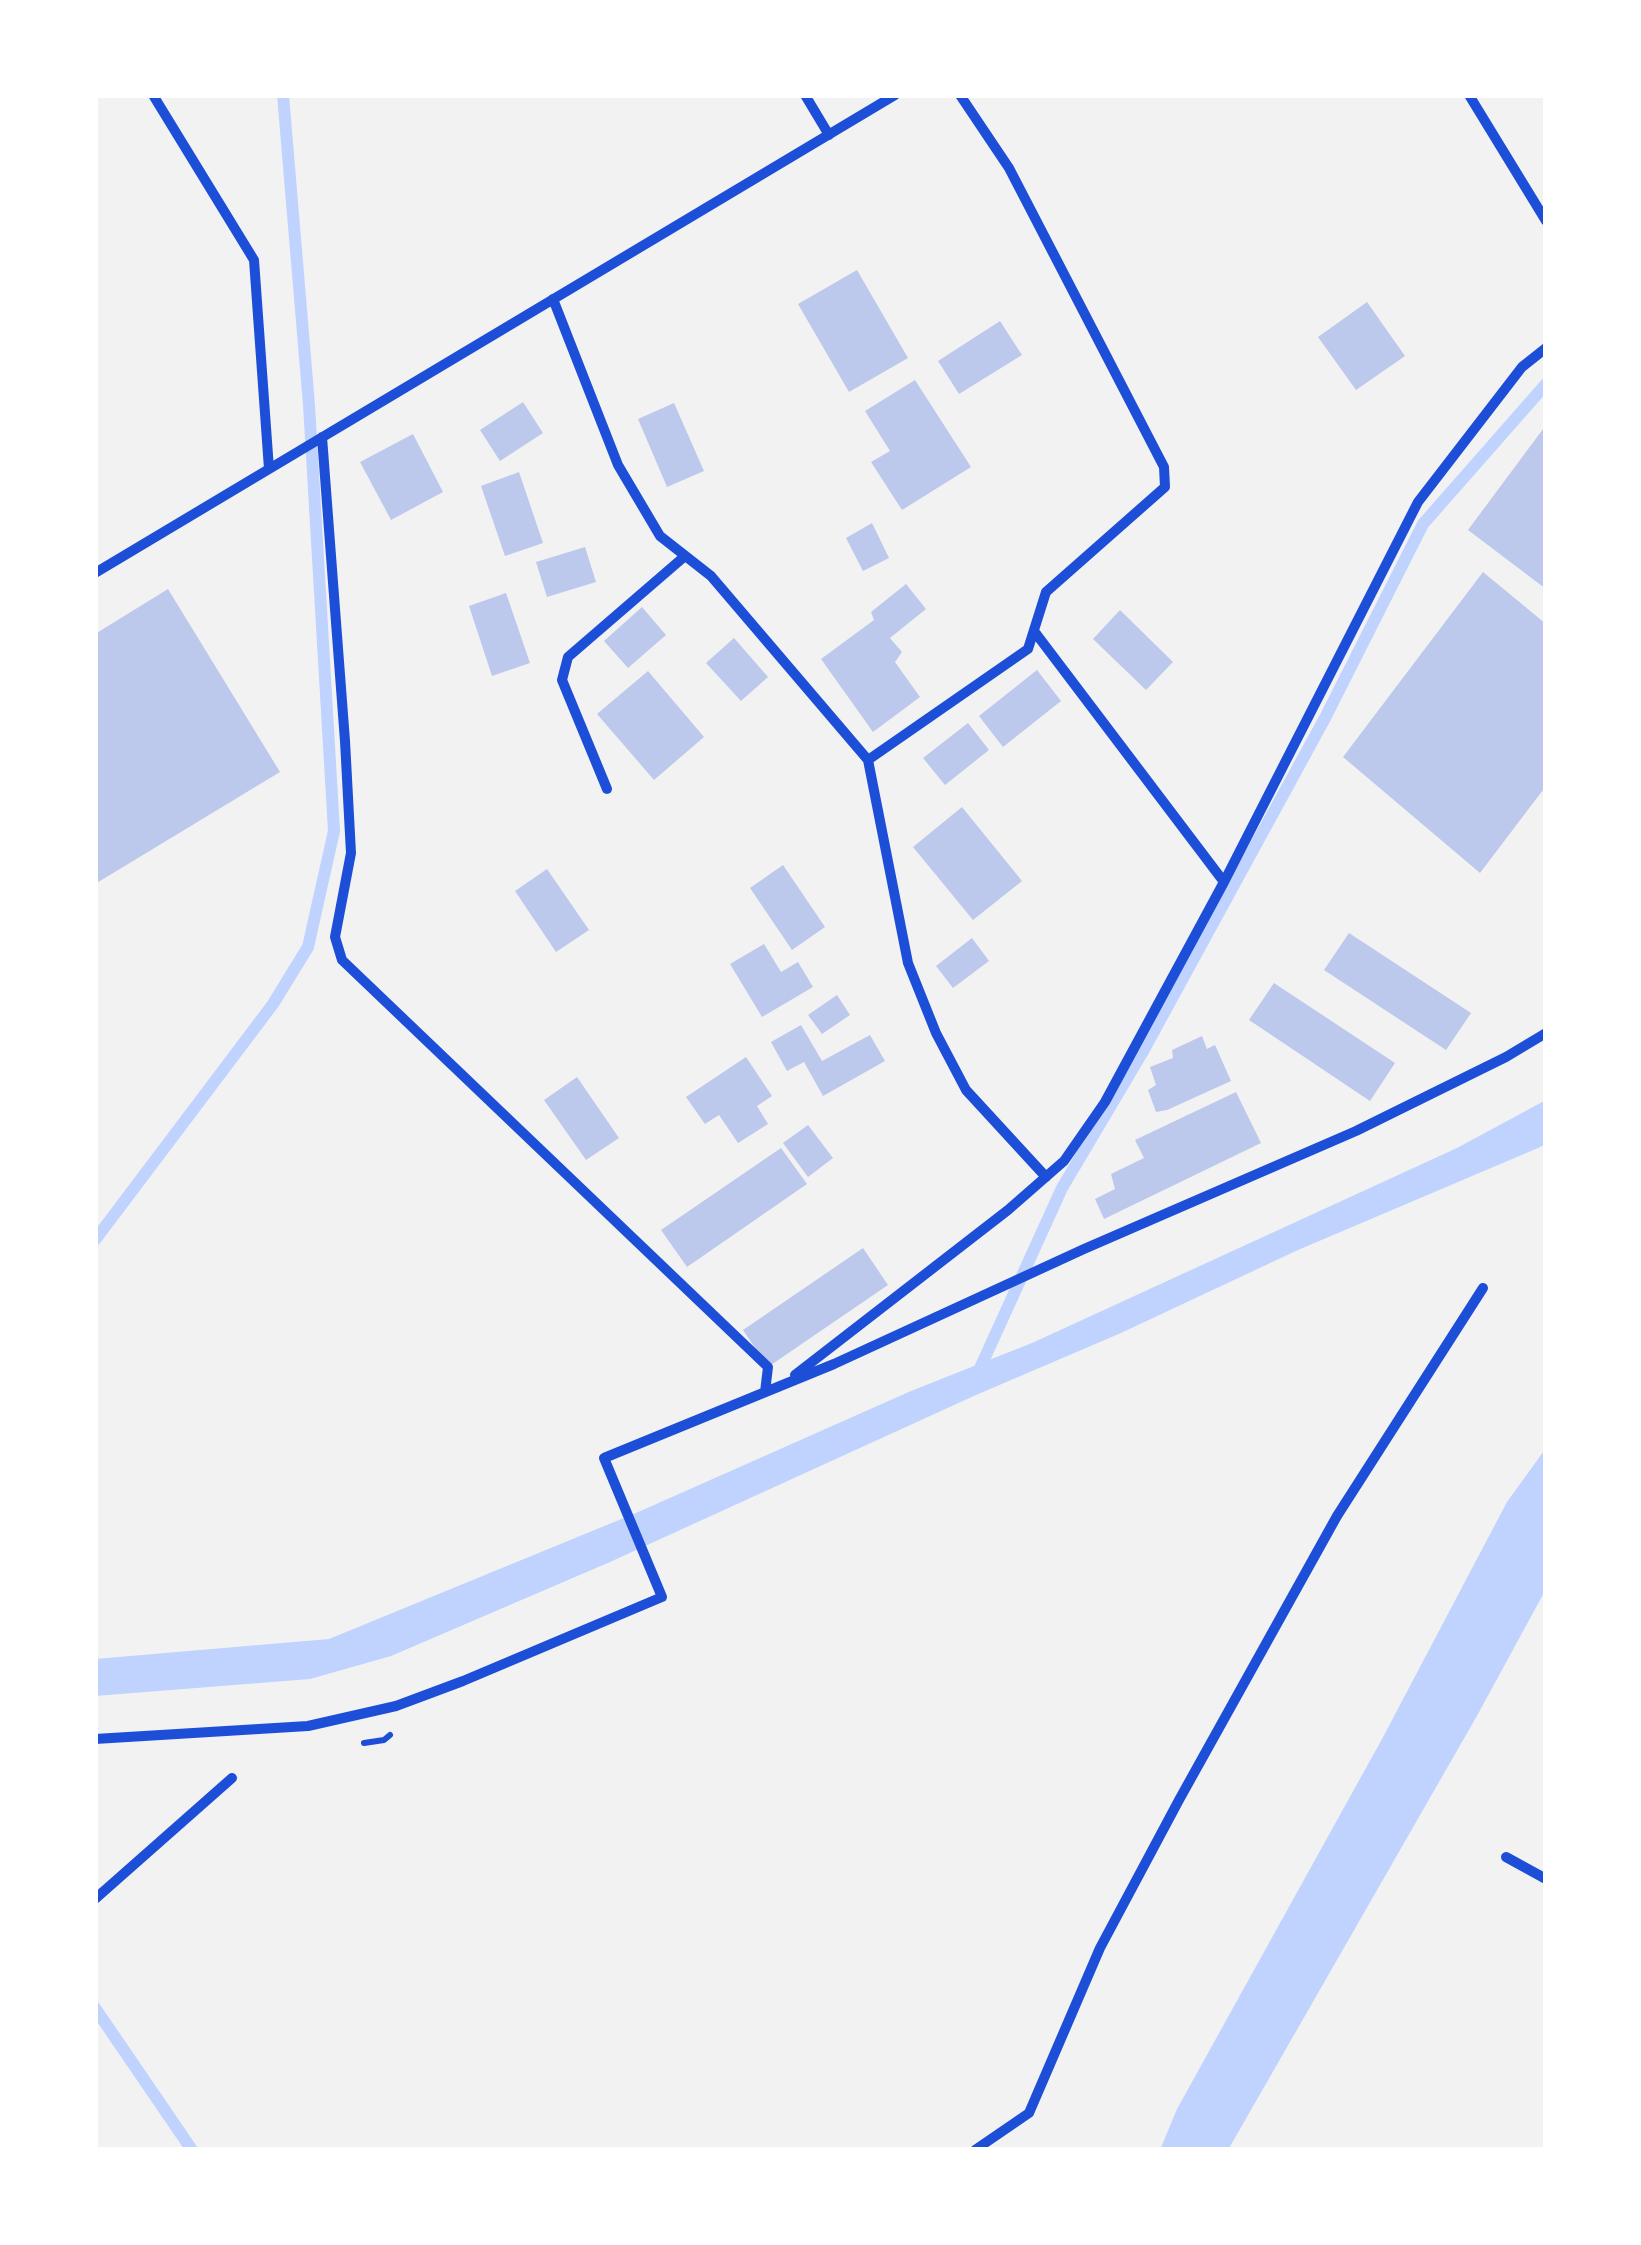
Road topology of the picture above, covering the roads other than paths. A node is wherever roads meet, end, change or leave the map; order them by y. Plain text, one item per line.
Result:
1 (153, 95) edge
2 (805, 95) edge
3 (895, 95) edge
4 (960, 95) edge
5 (1470, 95) edge
6 (829, 134) junction
7 (1546, 221) edge
8 (553, 300) junction
9 (1546, 348) edge
10 (322, 437) junction
11 (269, 469) junction
12 (685, 556) junction
13 (95, 573) edge
14 (1034, 631) junction
15 (868, 760) junction
16 (607, 789) dead end
17 (1224, 882) junction
18 (1546, 1033) edge
19 (1046, 1177) junction
20 (1484, 1288) dead end
21 (782, 1385) junction
22 (765, 1392) junction
23 (95, 1738) edge
24 (232, 1778) dead end
25 (1506, 1857) dead end
26 (1546, 1879) edge
27 (95, 1899) edge
28 (975, 2150) edge

1 - 11 street
2 - 6 street
3 - 6 street
4 - 14 street
5 - 7 street
6 - 8 street
8 - 10 street
8 - 12 street
9 - 17 street
10 - 11 street
10 - 22 street
11 - 13 street
12 - 15 street
12 - 16 street
14 - 15 street
14 - 17 street
15 - 19 street
17 - 19 street
18 - 21 street
19 - 21 street
20 - 28 street
21 - 22 street
22 - 23 street
24 - 27 street
25 - 26 street

